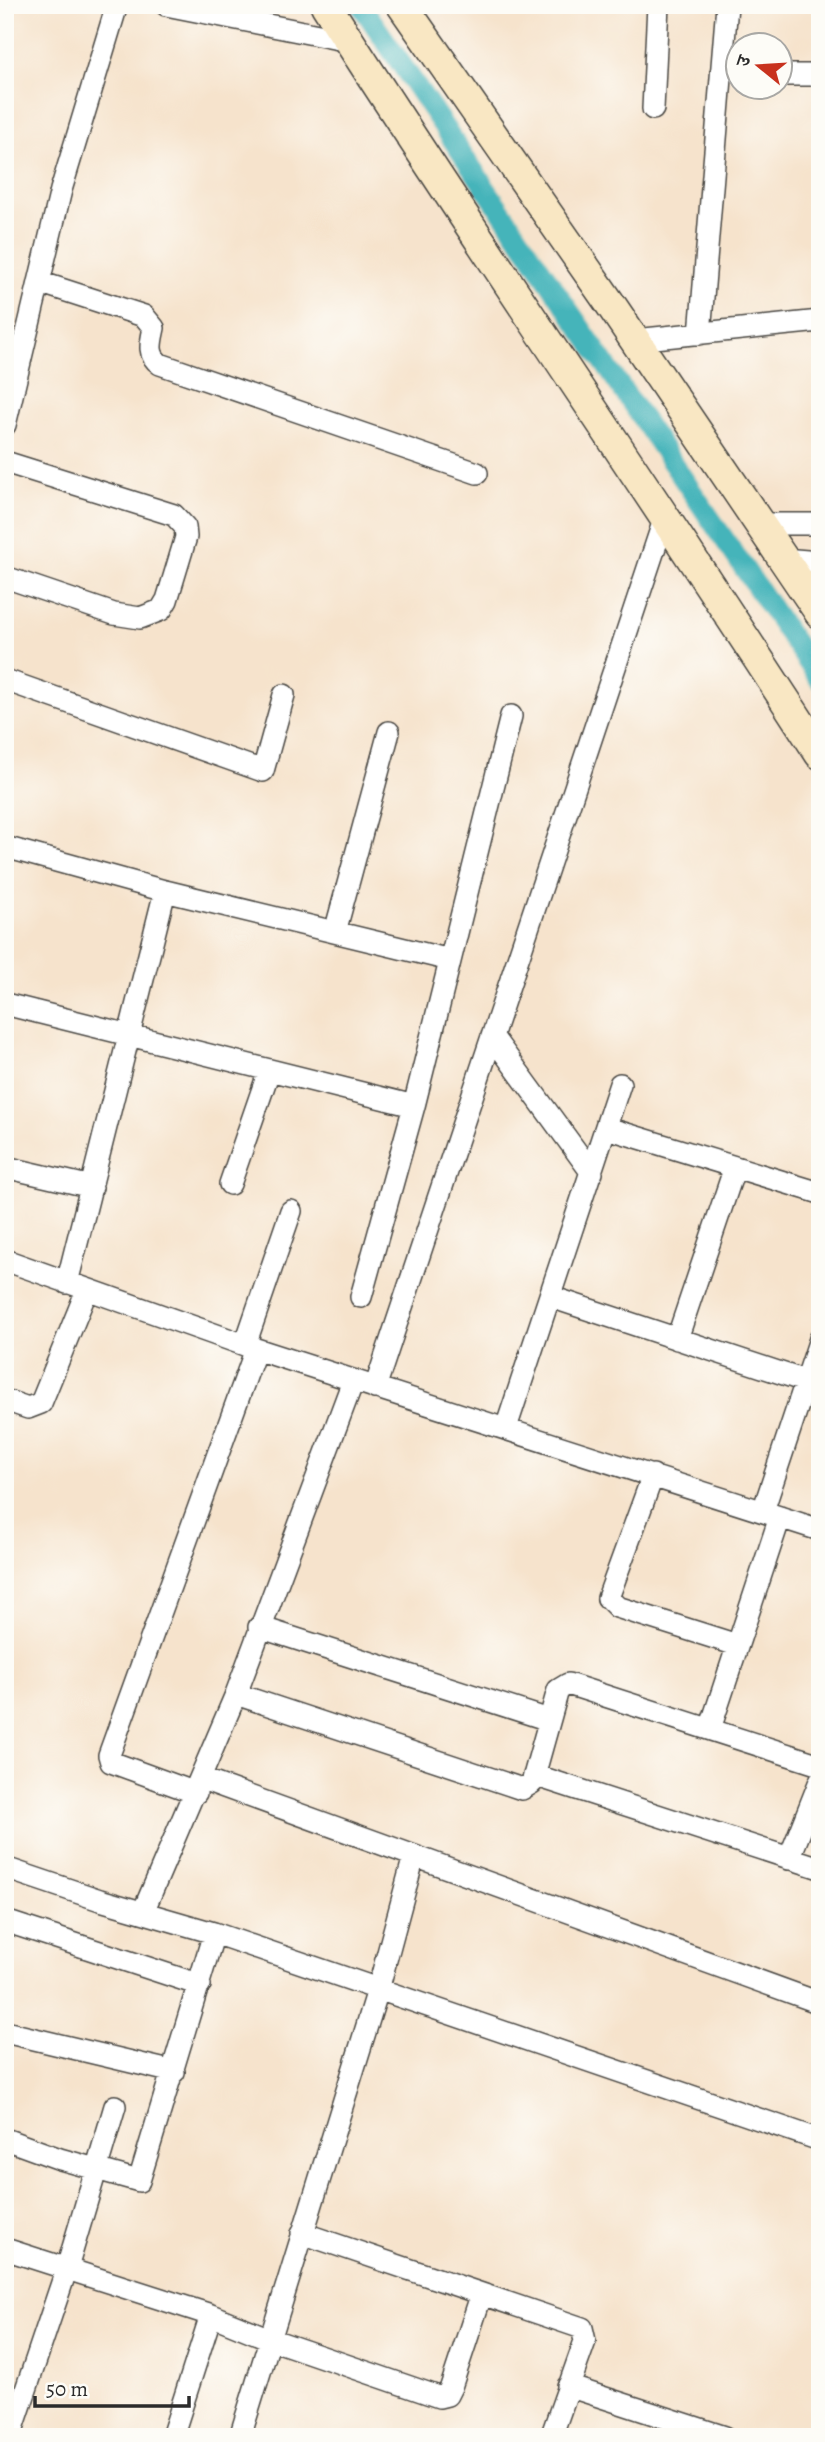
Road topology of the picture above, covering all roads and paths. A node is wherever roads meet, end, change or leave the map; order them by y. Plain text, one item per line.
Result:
1 (117, 5) edge
2 (166, 5) edge
3 (326, 5) edge
4 (402, 5) edge
5 (658, 5) edge
6 (727, 5) edge
7 (728, 32) edge
8 (349, 41) junction
9 (794, 75) edge
10 (820, 75) edge
11 (726, 102) edge
12 (653, 109) dead end
13 (39, 282) junction
14 (820, 321) edge
15 (700, 334) junction
16 (635, 340) junction
17 (6, 416) edge
18 (5, 462) edge
19 (477, 473) dead end
20 (664, 520) junction
21 (759, 524) junction
22 (820, 524) edge
23 (783, 558) junction
24 (820, 562) edge
25 (5, 576) edge
26 (820, 613) edge
27 (5, 680) edge
28 (284, 695) dead end
29 (511, 716) dead end
30 (389, 732) dead end
31 (820, 754) edge
32 (5, 847) edge
33 (165, 891) junction
34 (335, 932) junction
35 (450, 960) junction
36 (5, 1004) edge
37 (129, 1036) junction
38 (492, 1036) junction
39 (269, 1071) junction
40 (620, 1084) dead end
41 (414, 1106) junction
42 (607, 1128) junction
43 (5, 1167) edge
44 (735, 1167) junction
45 (593, 1173) junction
46 (230, 1184) dead end
47 (92, 1187) junction
48 (820, 1194) edge
49 (291, 1211) dead end
50 (5, 1260) edge
51 (77, 1286) junction
52 (361, 1297) dead end
53 (551, 1297) junction
54 (677, 1339) junction
55 (820, 1339) edge
56 (250, 1347) junction
57 (353, 1381) junction
58 (813, 1383) edge
59 (375, 1388) junction
60 (5, 1401) edge
61 (506, 1429) junction
62 (653, 1475) junction
63 (772, 1514) junction
64 (820, 1530) edge
65 (259, 1626) junction
66 (737, 1645) junction
67 (236, 1694) junction
68 (549, 1720) junction
69 (710, 1729) junction
70 (820, 1765) edge
71 (534, 1775) junction
72 (820, 1781) edge
73 (199, 1786) junction
74 (414, 1856) junction
75 (789, 1859) junction
76 (5, 1868) edge
77 (820, 1868) edge
78 (143, 1912) junction
79 (5, 1921) edge
80 (214, 1933) junction
81 (200, 1985) junction
82 (378, 1990) junction
83 (820, 2003) edge
84 (5, 2032) edge
85 (174, 2073) junction
86 (115, 2106) dead end
87 (5, 2139) edge
88 (820, 2140) edge
89 (98, 2170) junction
90 (302, 2233) junction
91 (5, 2249) edge
92 (67, 2268) junction
93 (481, 2296) junction
94 (211, 2315) junction
95 (270, 2339) junction
96 (568, 2386) junction
97 (677, 2429) edge
98 (10, 2437) edge
99 (172, 2437) edge
100 (240, 2437) edge
101 (551, 2437) edge
102 (725, 2437) edge

1 - 13 street
2 - 8 street
3 - 8 street
4 - 16 street
5 - 12 street
6 - 7 street
8 - 20 street
9 - 10 street
11 - 15 street
13 - 17 street
13 - 19 street
14 - 15 street
15 - 16 street
16 - 21 street
18 - 25 street
20 - 31 street
20 - 38 street
21 - 22 street
21 - 23 street
23 - 24 street
23 - 26 street
27 - 28 street
29 - 35 street
30 - 34 street
32 - 33 street
33 - 34 street
33 - 37 street
34 - 35 street
35 - 41 street
36 - 37 street
37 - 39 street
37 - 47 street
38 - 45 street
38 - 59 street
39 - 41 street
39 - 46 street
40 - 42 street
41 - 52 street
42 - 44 street
42 - 45 street
43 - 47 street
44 - 48 street
44 - 54 street
45 - 53 street
47 - 51 street
49 - 56 street
50 - 51 street
51 - 56 street
51 - 60 street
53 - 54 street
53 - 61 street
54 - 58 street
55 - 58 street
56 - 57 street
56 - 73 street
57 - 59 street
57 - 65 street
58 - 63 street
59 - 61 street
61 - 62 street
62 - 63 street
62 - 66 street
63 - 64 street
63 - 66 street
65 - 67 street
65 - 68 street
66 - 69 street
67 - 71 street
67 - 73 street
68 - 69 street
68 - 71 street
69 - 70 street
71 - 75 street
72 - 75 street
73 - 74 street
73 - 78 street
74 - 82 street
74 - 83 street
75 - 77 street
76 - 78 street
78 - 80 street
79 - 81 street
80 - 81 street
80 - 82 street
81 - 85 street
82 - 88 street
82 - 90 street
84 - 85 street
85 - 89 street
86 - 89 street
87 - 89 street
89 - 92 street
90 - 93 street
90 - 95 street
91 - 92 street
92 - 94 street
92 - 98 street
93 - 95 street
93 - 96 street
94 - 95 street
94 - 99 street
95 - 100 street
96 - 97 street
96 - 101 street
97 - 102 street

